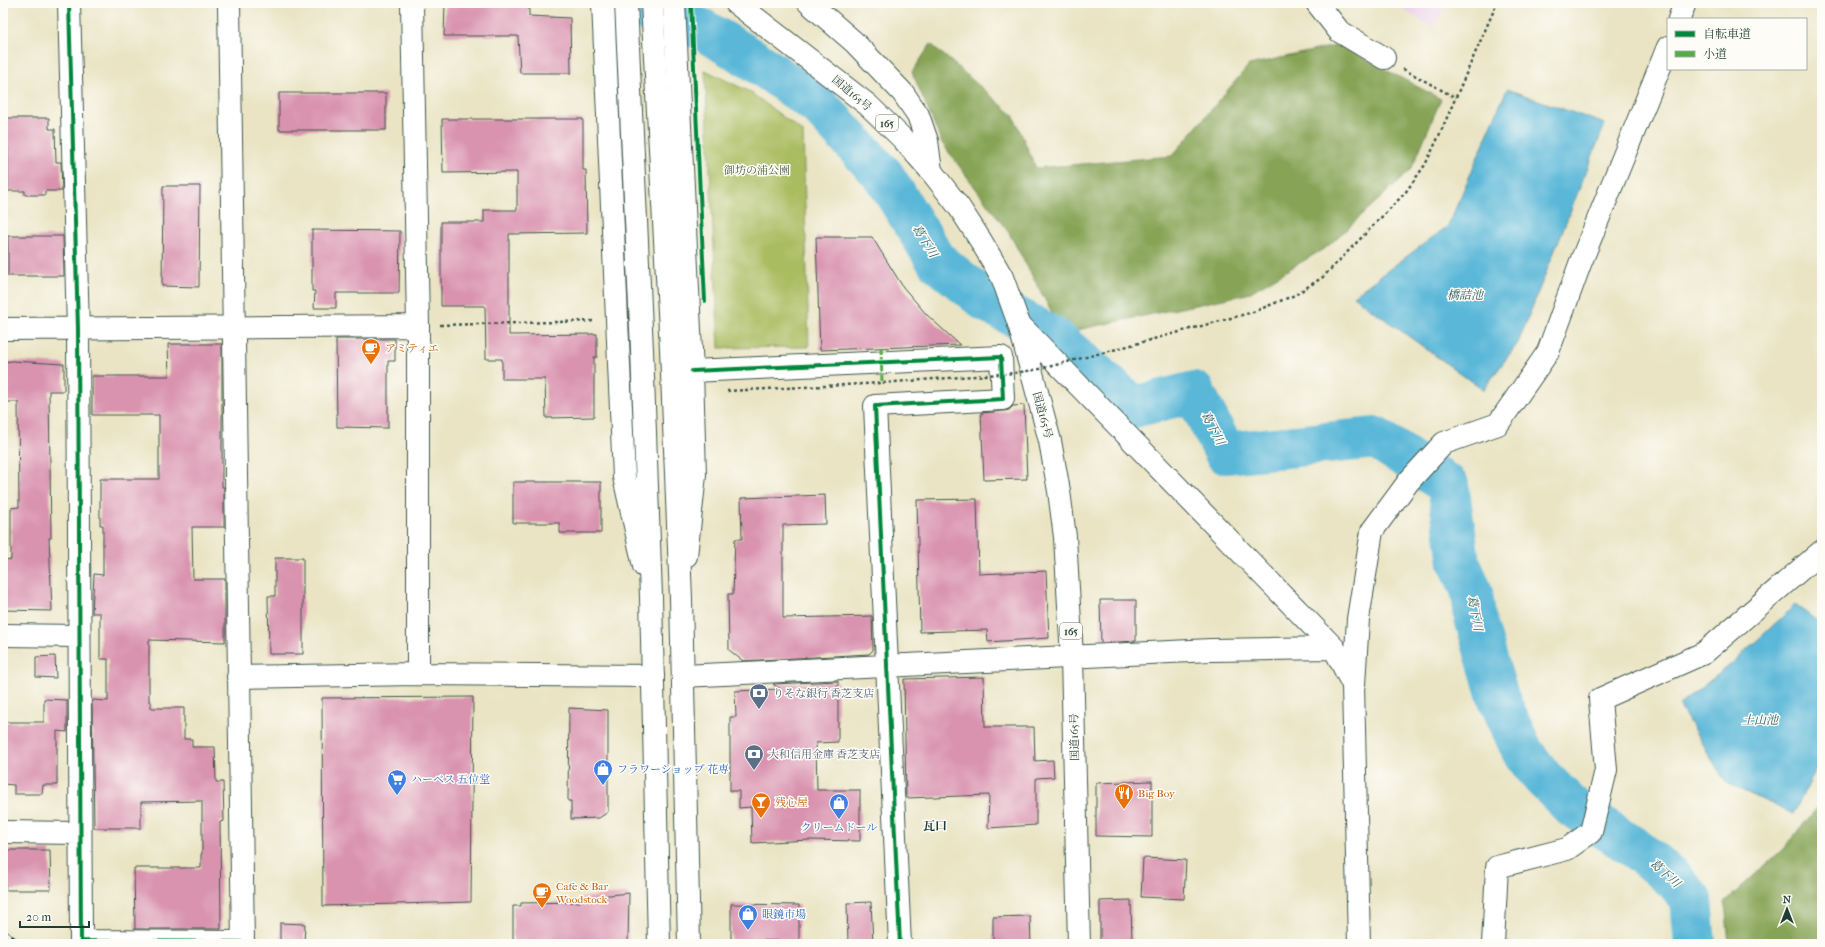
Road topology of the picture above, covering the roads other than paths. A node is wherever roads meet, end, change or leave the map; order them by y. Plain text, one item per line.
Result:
1 (69, 3) edge
2 (228, 3) edge
3 (412, 3) edge
4 (626, 3) edge
5 (652, 3) edge
6 (674, 3) edge
7 (736, 3) edge
8 (809, 3) edge
9 (1316, 3) edge
10 (1685, 3) edge
11 (604, 13) edge
12 (1679, 18) edge
13 (1667, 49) edge
14 (1384, 58) road end
15 (931, 171) junction
16 (1019, 324) junction
17 (418, 326) junction
18 (234, 328) junction
19 (3, 329) edge
20 (78, 329) junction
21 (692, 371) junction
22 (1822, 553) edge
23 (651, 597) junction
24 (681, 599) junction
25 (3, 635) edge
26 (78, 636) junction
27 (1334, 648) junction
28 (1072, 657) junction
29 (888, 666) junction
30 (418, 674) junction
31 (238, 676) junction
32 (653, 676) junction
33 (683, 676) junction
34 (1354, 685) junction
35 (3, 832) edge
36 (79, 833) junction
37 (243, 943) edge
38 (660, 944) edge
39 (689, 944) edge
40 (900, 944) edge
41 (1079, 944) edge
42 (1359, 944) edge
43 (1493, 944) edge

1 - 20 main road
2 - 18 main road
3 - 17 main road
4 - 23 main road
5 - 24 main road
6 - 21 main road
7 - 15 main road, 国道165号 / 165
8 - 15 main road
9 - 14 main road
10 - 12 main road
11 - 23 main road
13 - 34 main road
15 - 16 main road, 国道165号 / 165
16 - 27 main road
16 - 28 main road, 国道165号 / 165
17 - 18 main road
17 - 30 main road
18 - 20 main road
18 - 31 main road
19 - 20 main road
20 - 26 main road
21 - 24 main road
21 - 29 main road
22 - 43 main road
23 - 32 main road
24 - 33 main road
25 - 26 main road
26 - 36 main road
27 - 28 main road
27 - 34 main road
28 - 29 main road
28 - 41 main road, 国道165号 / 165
29 - 33 main road
29 - 40 main road
30 - 31 main road
30 - 32 main road
31 - 37 main road
32 - 38 main road
33 - 39 main road
34 - 42 main road
35 - 36 main road
36 - 37 main road

